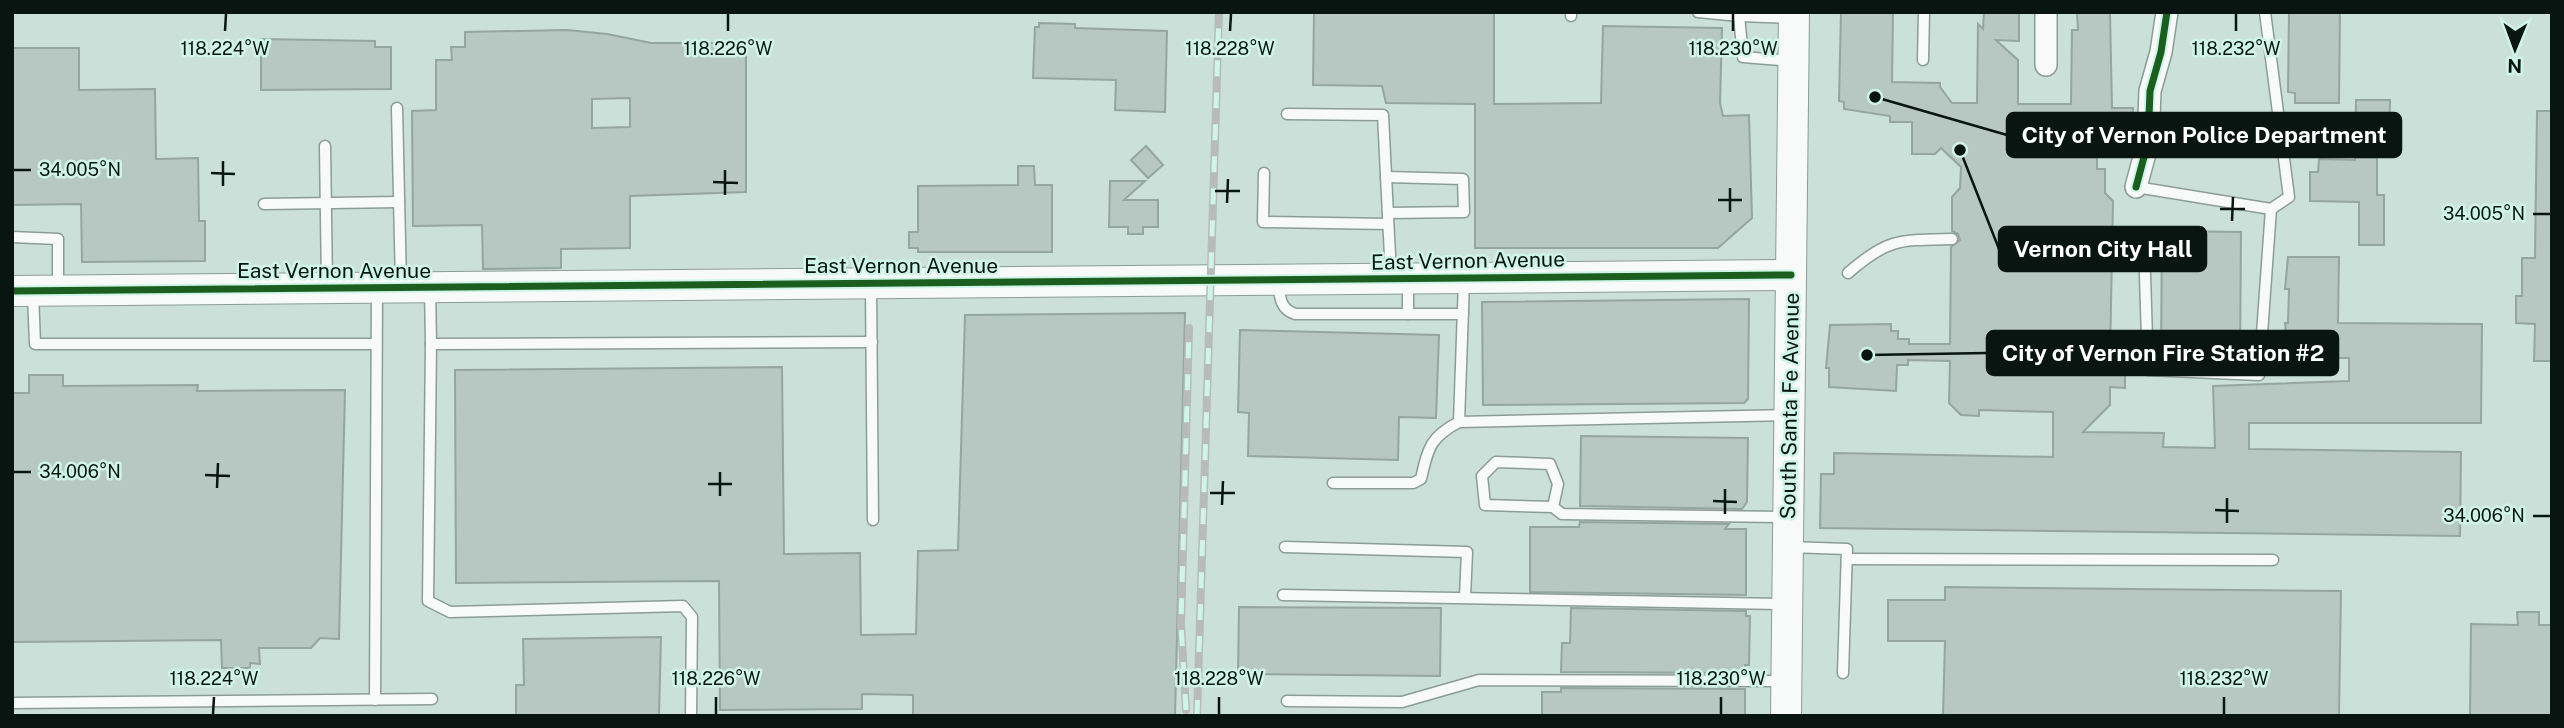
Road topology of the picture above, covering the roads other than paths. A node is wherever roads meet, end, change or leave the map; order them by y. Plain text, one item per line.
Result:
1 (1698, 12) edge
2 (1924, 12) edge
3 (2046, 12) edge
4 (2167, 12) edge
5 (2265, 12) edge
6 (1794, 15) edge
7 (1739, 16) junction
8 (1923, 60) dead end
9 (1793, 61) junction
10 (2046, 65) dead end
11 (397, 108) dead end
12 (1287, 114) dead end
13 (325, 146) dead end
14 (1264, 173) dead end
15 (1386, 177) junction
16 (2136, 187) joint
17 (399, 202) junction
18 (326, 203) junction
19 (264, 204) dead end
20 (2271, 209) junction
21 (1388, 219) junction
22 (12, 237) edge
23 (1952, 239) dead end
24 (2144, 244) dead end
25 (1848, 273) dead end
26 (1791, 275) junction
27 (1399, 279) junction
28 (1464, 279) junction
29 (1277, 280) junction
30 (871, 284) junction
31 (402, 288) junction
32 (327, 289) junction
33 (34, 291) edge
34 (1408, 314) junction
35 (1463, 314) junction
36 (872, 342) junction
37 (376, 344) junction
38 (431, 344) junction
39 (1789, 415) junction
40 (1459, 422) junction
41 (1333, 483) dead end
42 (1553, 507) junction
43 (1788, 517) junction
44 (873, 520) dead end
45 (1285, 547) dead end
46 (1788, 547) junction
47 (1847, 559) junction
48 (2273, 560) dead end
49 (1283, 595) dead end
50 (1465, 597) junction
51 (1787, 604) junction
52 (1843, 673) dead end
53 (1786, 681) junction
54 (432, 699) dead end
55 (375, 700) junction
56 (1287, 701) dead end
57 (12, 702) edge
58 (691, 716) edge
59 (1786, 716) edge

1 - 7 lane
2 - 8 lane
3 - 10 street
4 - 16 street
5 - 20 lane
6 - 7 lane
6 - 9 street, South Santa Fe Avenue
7 - 9 lane
9 - 26 street, South Santa Fe Avenue
11 - 17 lane
12 - 15 lane
13 - 18 lane
14 - 21 lane
15 - 21 lane
15 - 21 lane
16 - 20 lane
17 - 18 lane
17 - 31 lane
18 - 19 lane
18 - 32 lane
20 - 24 lane
21 - 27 lane
22 - 33 lane
23 - 25 lane
26 - 28 street, East Vernon Avenue
26 - 39 street, South Santa Fe Avenue
27 - 28 street, East Vernon Avenue
27 - 29 street, East Vernon Avenue
27 - 34 lane
28 - 35 lane
29 - 30 street, East Vernon Avenue
29 - 34 lane
30 - 31 street, East Vernon Avenue
30 - 36 lane
31 - 32 street, East Vernon Avenue
31 - 37 lane
31 - 38 lane
32 - 33 street, East Vernon Avenue
33 - 37 lane
34 - 35 lane
35 - 40 lane
36 - 38 lane
36 - 44 lane
37 - 55 lane
38 - 58 lane
39 - 40 lane
39 - 43 street, South Santa Fe Avenue
40 - 41 lane
42 - 42 lane
42 - 43 lane
43 - 46 street, South Santa Fe Avenue
45 - 50 lane
46 - 47 lane
46 - 51 street, South Santa Fe Avenue
47 - 48 lane
47 - 52 lane
49 - 50 lane
50 - 51 lane
51 - 53 street, South Santa Fe Avenue
53 - 56 lane
53 - 59 street, South Santa Fe Avenue
54 - 55 lane
55 - 57 lane

